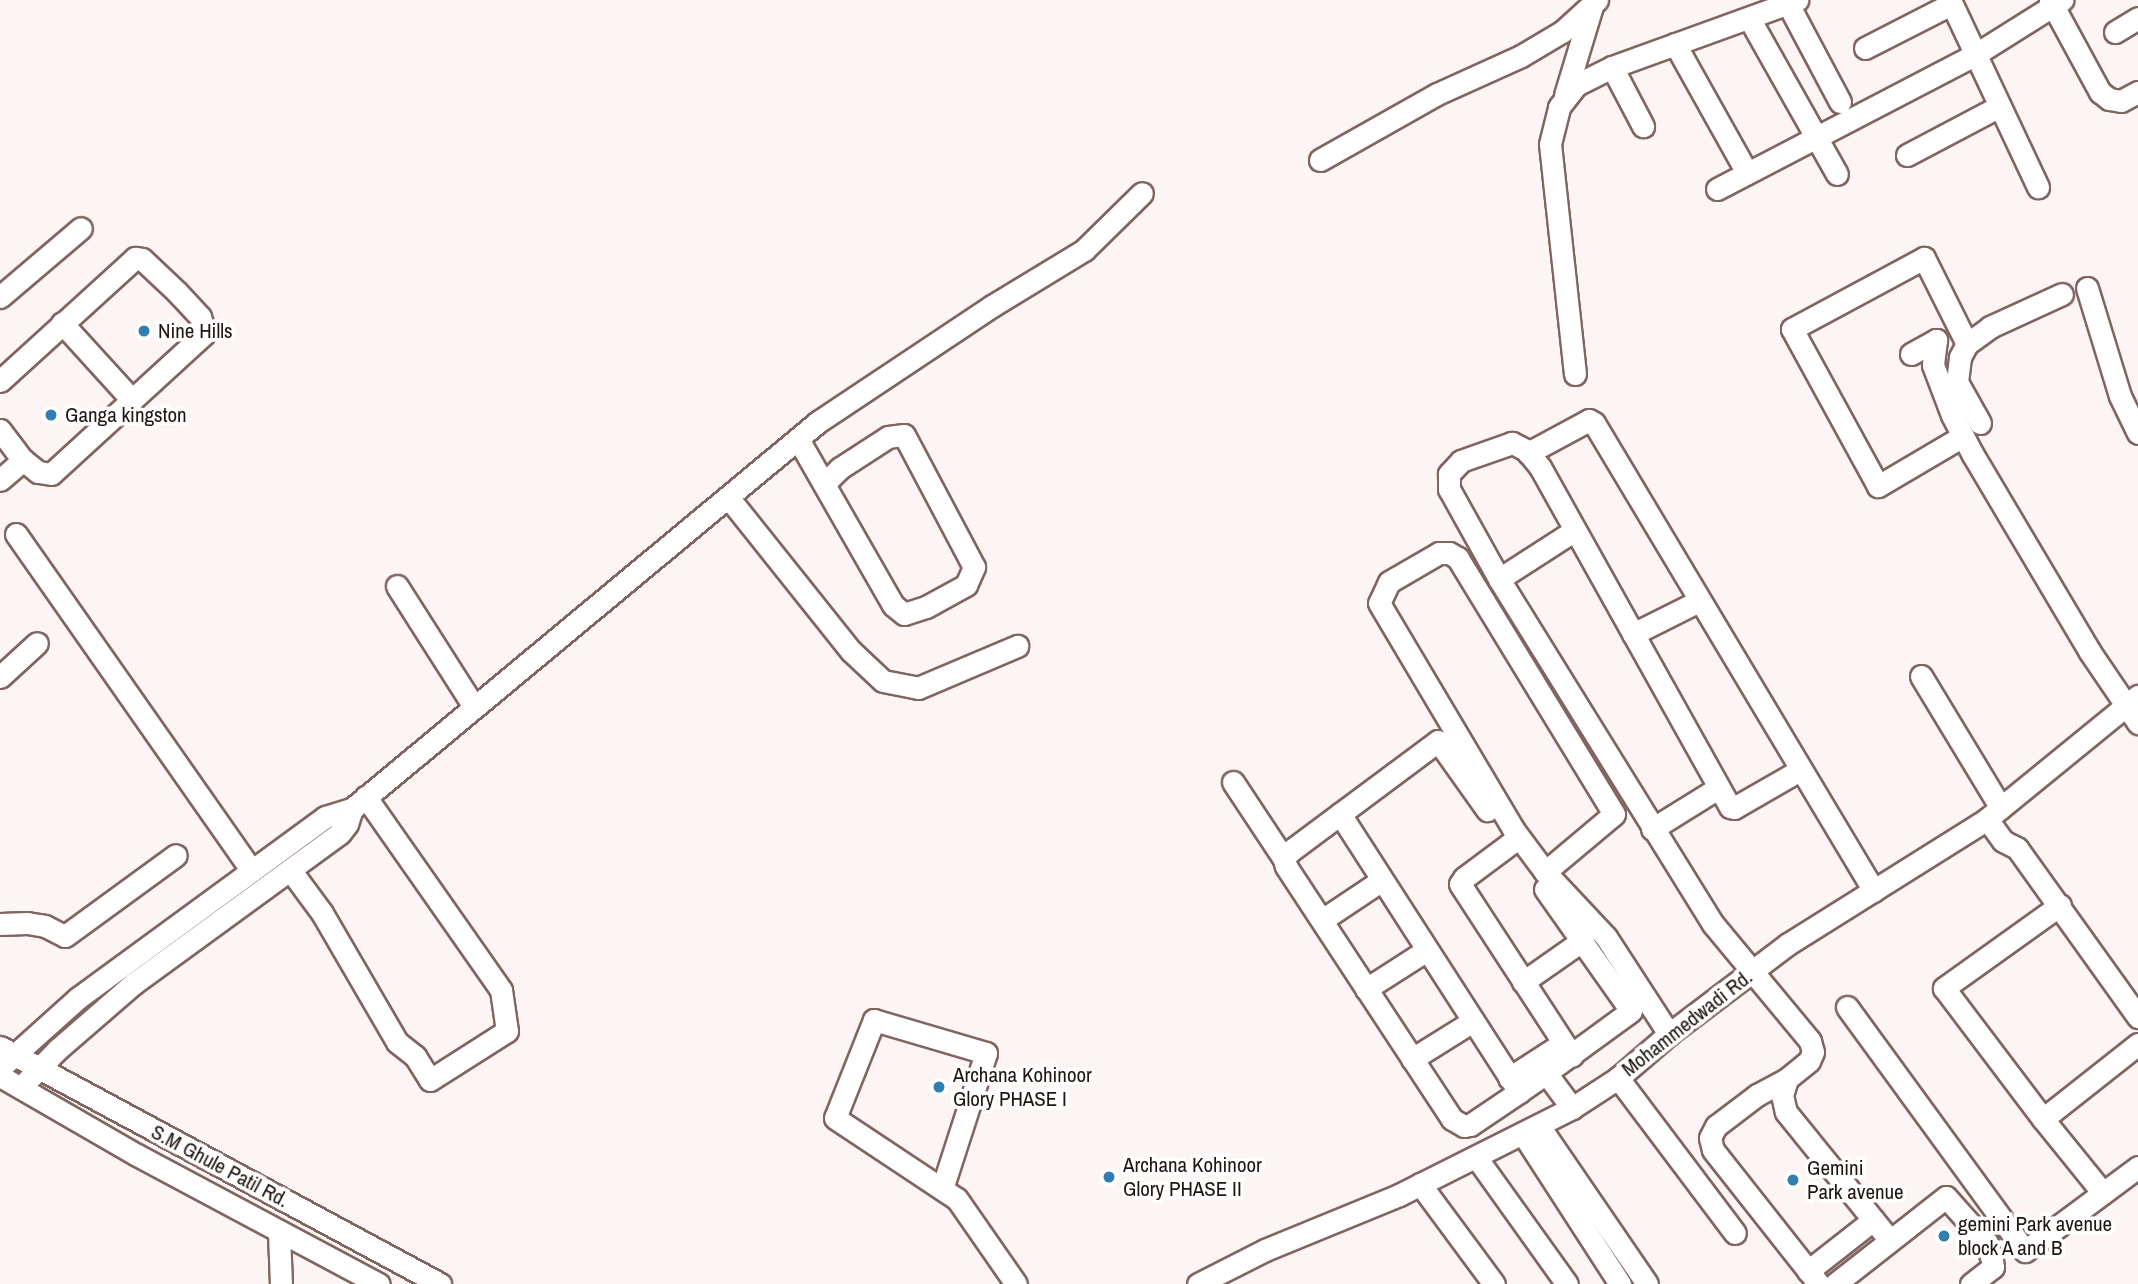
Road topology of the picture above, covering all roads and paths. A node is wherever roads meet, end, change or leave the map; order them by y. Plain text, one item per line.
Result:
1 (1595, 2) edge
2 (1950, 2) edge
3 (2055, 2) edge
4 (1789, 3) edge
5 (1749, 9) edge
6 (2138, 18) edge
7 (2115, 32) dead end
8 (1675, 44) junction
9 (1865, 48) dead end
10 (1976, 54) junction
11 (1612, 67) junction
12 (2138, 92) edge
13 (1565, 97) junction
14 (1840, 102) dead end
15 (2000, 106) junction
16 (1643, 127) dead end
17 (1814, 138) junction
18 (1907, 155) dead end
19 (1321, 160) dead end
20 (1747, 173) junction
21 (1836, 174) dead end
22 (2038, 187) dead end
23 (1717, 189) dead end
24 (1142, 193) dead end
25 (80, 228) dead end
26 (2087, 288) dead end
27 (2062, 295) dead end
28 (0, 297) edge
29 (62, 323) junction
30 (1967, 344) junction
31 (1911, 354) dead end
32 (1575, 374) dead end
33 (0, 381) edge
34 (132, 400) junction
35 (1980, 423) dead end
36 (0, 430) edge
37 (2138, 433) edge
38 (1963, 436) junction
39 (798, 439) junction
40 (1528, 453) junction
41 (23, 460) junction
42 (0, 480) edge
43 (825, 483) junction
44 (728, 497) junction
45 (1575, 530) junction
46 (16, 534) dead end
47 (1499, 579) junction
48 (397, 586) dead end
49 (1699, 601) junction
50 (1633, 634) junction
51 (37, 643) dead end
52 (1017, 646) dead end
53 (1921, 676) dead end
54 (0, 677) edge
55 (2132, 701) edge
56 (474, 708) junction
57 (2138, 723) edge
58 (1800, 770) junction
59 (1233, 782) dead end
60 (1718, 788) junction
61 (359, 803) junction
62 (1995, 812) junction
63 (1339, 814) junction
64 (1653, 829) junction
65 (1511, 844) junction
66 (176, 855) dead end
67 (1284, 859) junction
68 (252, 871) junction
69 (291, 871) junction
70 (1545, 872) junction
71 (1382, 880) junction
72 (1874, 891) junction
73 (2060, 905) junction
74 (1322, 920) junction
75 (0, 925) edge
76 (1583, 940) junction
77 (1427, 950) junction
78 (1751, 972) junction
79 (1522, 982) junction
80 (1366, 989) junction
81 (1847, 1007) dead end
82 (2138, 1017) edge
83 (1473, 1021) junction
84 (1669, 1034) junction
85 (2138, 1044) edge
86 (1568, 1049) junction
87 (5, 1057) edge
88 (1412, 1059) junction
89 (40, 1067) junction
90 (1546, 1073) junction
91 (0, 1076) edge
92 (1618, 1077) junction
93 (1787, 1079) junction
94 (1514, 1085) junction
95 (21, 1087) junction
96 (1572, 1108) junction
97 (2043, 1119) junction
98 (1531, 1130) junction
99 (1476, 1157) junction
100 (2138, 1167) edge
101 (1420, 1184) junction
102 (2103, 1193) junction
103 (950, 1194) junction
104 (1873, 1220) junction
105 (279, 1233) junction
106 (1735, 1233) dead end
107 (1889, 1239) junction
108 (1813, 1277) edge
109 (1213, 1281) edge
110 (281, 1284) edge
111 (379, 1284) edge
112 (440, 1284) edge
113 (1016, 1284) edge
114 (1494, 1284) edge
115 (1567, 1284) edge
116 (1620, 1284) edge
117 (1647, 1284) edge
118 (1835, 1284) edge
119 (1971, 1284) edge

1 - 13 street
1 - 19 street
2 - 9 street
2 - 10 street
3 - 10 street
3 - 12 street
4 - 5 street
4 - 14 street
5 - 8 street
5 - 17 street
6 - 7 street
8 - 11 street
8 - 20 street
10 - 15 street
10 - 17 street
11 - 13 street
11 - 16 street
13 - 32 street
15 - 18 street
15 - 22 street
17 - 20 street
17 - 21 street
20 - 23 street
24 - 39 street
25 - 28 street
26 - 37 street
27 - 30 street
29 - 33 street
29 - 34 street
29 - 34 street
30 - 35 street
30 - 38 street
31 - 38 street
34 - 41 street
36 - 41 street
38 - 55 street
39 - 43 street
39 - 44 street
40 - 45 street
40 - 47 street
40 - 49 street
41 - 42 street
43 - 43 street
44 - 52 street
44 - 56 street
45 - 47 street
45 - 50 street
46 - 68 street
47 - 64 street
48 - 56 street
49 - 50 street
49 - 58 street
50 - 60 street
51 - 54 street
53 - 62 street
55 - 57 street
55 - 62 street, Mohammedwadi Rd.
56 - 61 street
58 - 60 street
58 - 72 street
59 - 67 street
60 - 64 street
61 - 68 street
61 - 69 street
61 - 69 street
62 - 72 street, Mohammedwadi Rd.
62 - 73 street
63 - 65 street
63 - 67 street
63 - 71 street
64 - 78 street
65 - 76 street
65 - 79 street
66 - 75 street
67 - 74 street
68 - 87 street
69 - 89 street
70 - 70 street
70 - 84 street
71 - 74 street
71 - 77 street
72 - 78 street, Mohammedwadi Rd.
73 - 82 street
73 - 97 street
74 - 80 street
76 - 79 street
76 - 86 street
77 - 80 street
77 - 83 street
78 - 84 street, Mohammedwadi Rd.
78 - 93 street
79 - 86 street
80 - 88 street
81 - 102 street
83 - 88 street
83 - 94 street
84 - 92 street, Mohammedwadi Rd.
85 - 97 street
86 - 90 street
86 - 94 street
87 - 89 street, S.M Ghule Patil Rd.
88 - 94 street
89 - 95 street
89 - 112 street, S.M Ghule Patil Rd.
90 - 94 street
90 - 96 street
91 - 95 street, S.M Ghule Patil Rd.
92 - 96 street, Mohammedwadi Rd.
92 - 106 street
93 - 104 street
93 - 108 street
95 - 105 street, S.M Ghule Patil Rd.
96 - 98 street, Mohammedwadi Rd.
97 - 102 street
98 - 99 street, Mohammedwadi Rd.
98 - 116 street
98 - 117 street
99 - 101 street, Mohammedwadi Rd.
99 - 115 street
100 - 102 street
101 - 109 street, Mohammedwadi Rd.
101 - 114 street
103 - 103 street
103 - 113 street
104 - 107 street
104 - 108 street
105 - 110 street
105 - 111 street, S.M Ghule Patil Rd.
107 - 118 street
107 - 119 street

